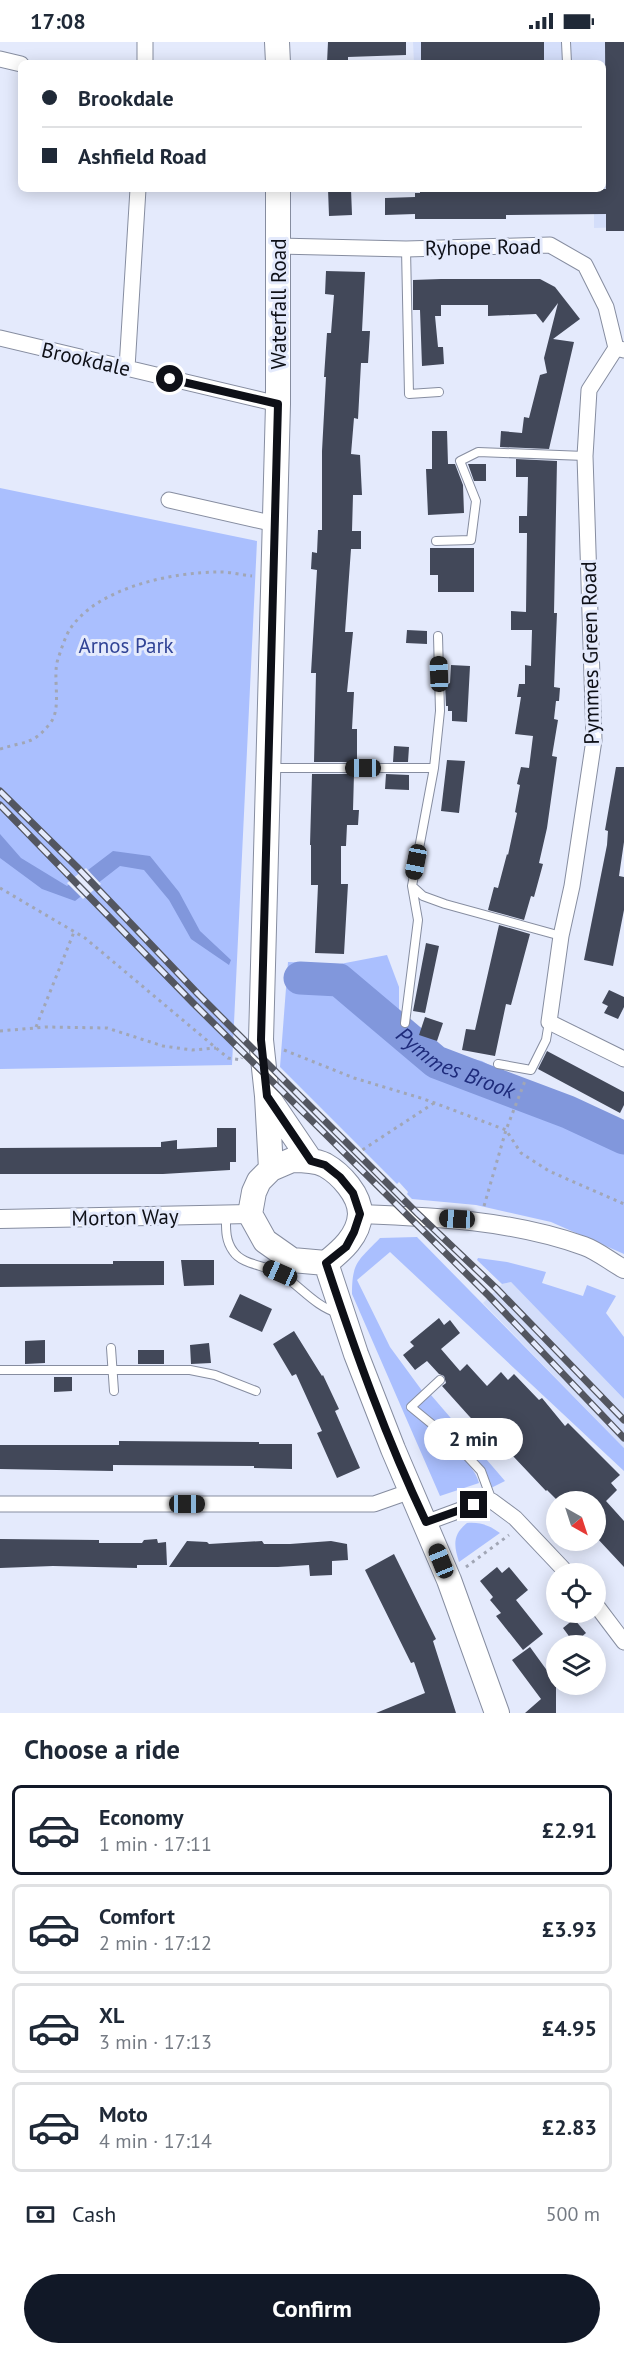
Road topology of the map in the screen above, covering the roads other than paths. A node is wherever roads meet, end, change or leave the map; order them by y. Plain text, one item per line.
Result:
1 (145, 42) edge
2 (277, 42) edge
3 (566, 42) edge
4 (0, 59) edge
5 (145, 60) edge
6 (278, 60) edge
7 (567, 60) edge
8 (18, 63) edge
9 (138, 192) edge
10 (278, 192) edge
11 (278, 246) junction
12 (406, 249) junction
13 (0, 338) edge
14 (620, 349) edge
15 (127, 368) junction
16 (439, 392) dead end
17 (278, 404) junction
18 (585, 456) junction
19 (169, 500) dead end
20 (275, 524) junction
21 (436, 541) dead end
22 (438, 636) dead end
23 (269, 768) junction
24 (434, 768) junction
25 (412, 885) junction
26 (561, 936) junction
27 (549, 1022) junction
28 (405, 1023) dead end
29 (624, 1059) edge
30 (498, 1064) dead end
31 (267, 1096) junction
32 (311, 1161) junction
33 (271, 1169) junction
34 (226, 1214) junction
35 (250, 1214) junction
36 (360, 1214) junction
37 (0, 1219) edge
38 (326, 1263) junction
39 (624, 1269) edge
40 (342, 1315) junction
41 (111, 1348) dead end
42 (0, 1370) edge
43 (112, 1370) junction
44 (440, 1380) dead end
45 (114, 1390) dead end
46 (256, 1391) dead end
47 (411, 1491) junction
48 (492, 1501) junction
49 (0, 1504) edge
50 (426, 1522) junction
51 (558, 1563) edge
52 (606, 1618) edge
53 (624, 1642) edge
54 (497, 1713) edge

1 - 5 street
2 - 6 main road
3 - 7 lane
4 - 8 street
9 - 15 street
10 - 11 main road, Waterfall Road
11 - 12 street, Ryhope Road
11 - 17 main road, Waterfall Road
12 - 14 street, Ryhope Road
12 - 16 lane
13 - 15 street, Brookdale
14 - 18 street, Pymmes Green Road
15 - 17 street, Brookdale
17 - 20 main road, Waterfall Road
18 - 21 lane
18 - 26 street, Pymmes Green Road
19 - 20 street
20 - 23 main road, Waterfall Road
22 - 24 lane
23 - 24 lane
23 - 31 main road, Waterfall Road
24 - 25 lane
25 - 26 lane
25 - 28 lane
26 - 27 street, Pymmes Green Road
27 - 29 street
27 - 30 lane
31 - 32 main road, Waterfall Road
31 - 33 main road
32 - 33 main road
32 - 36 main road
33 - 35 main road
34 - 35 street, Morton Way
34 - 37 street, Morton Way
34 - 40 lane
35 - 38 main road
36 - 38 main road
36 - 39 street
38 - 40 main road
40 - 47 main road
41 - 43 lane
42 - 43 lane
43 - 45 lane
43 - 46 lane
44 - 48 lane
47 - 49 street
47 - 50 main road
48 - 50 street
48 - 51 street
50 - 54 main road
52 - 53 street

